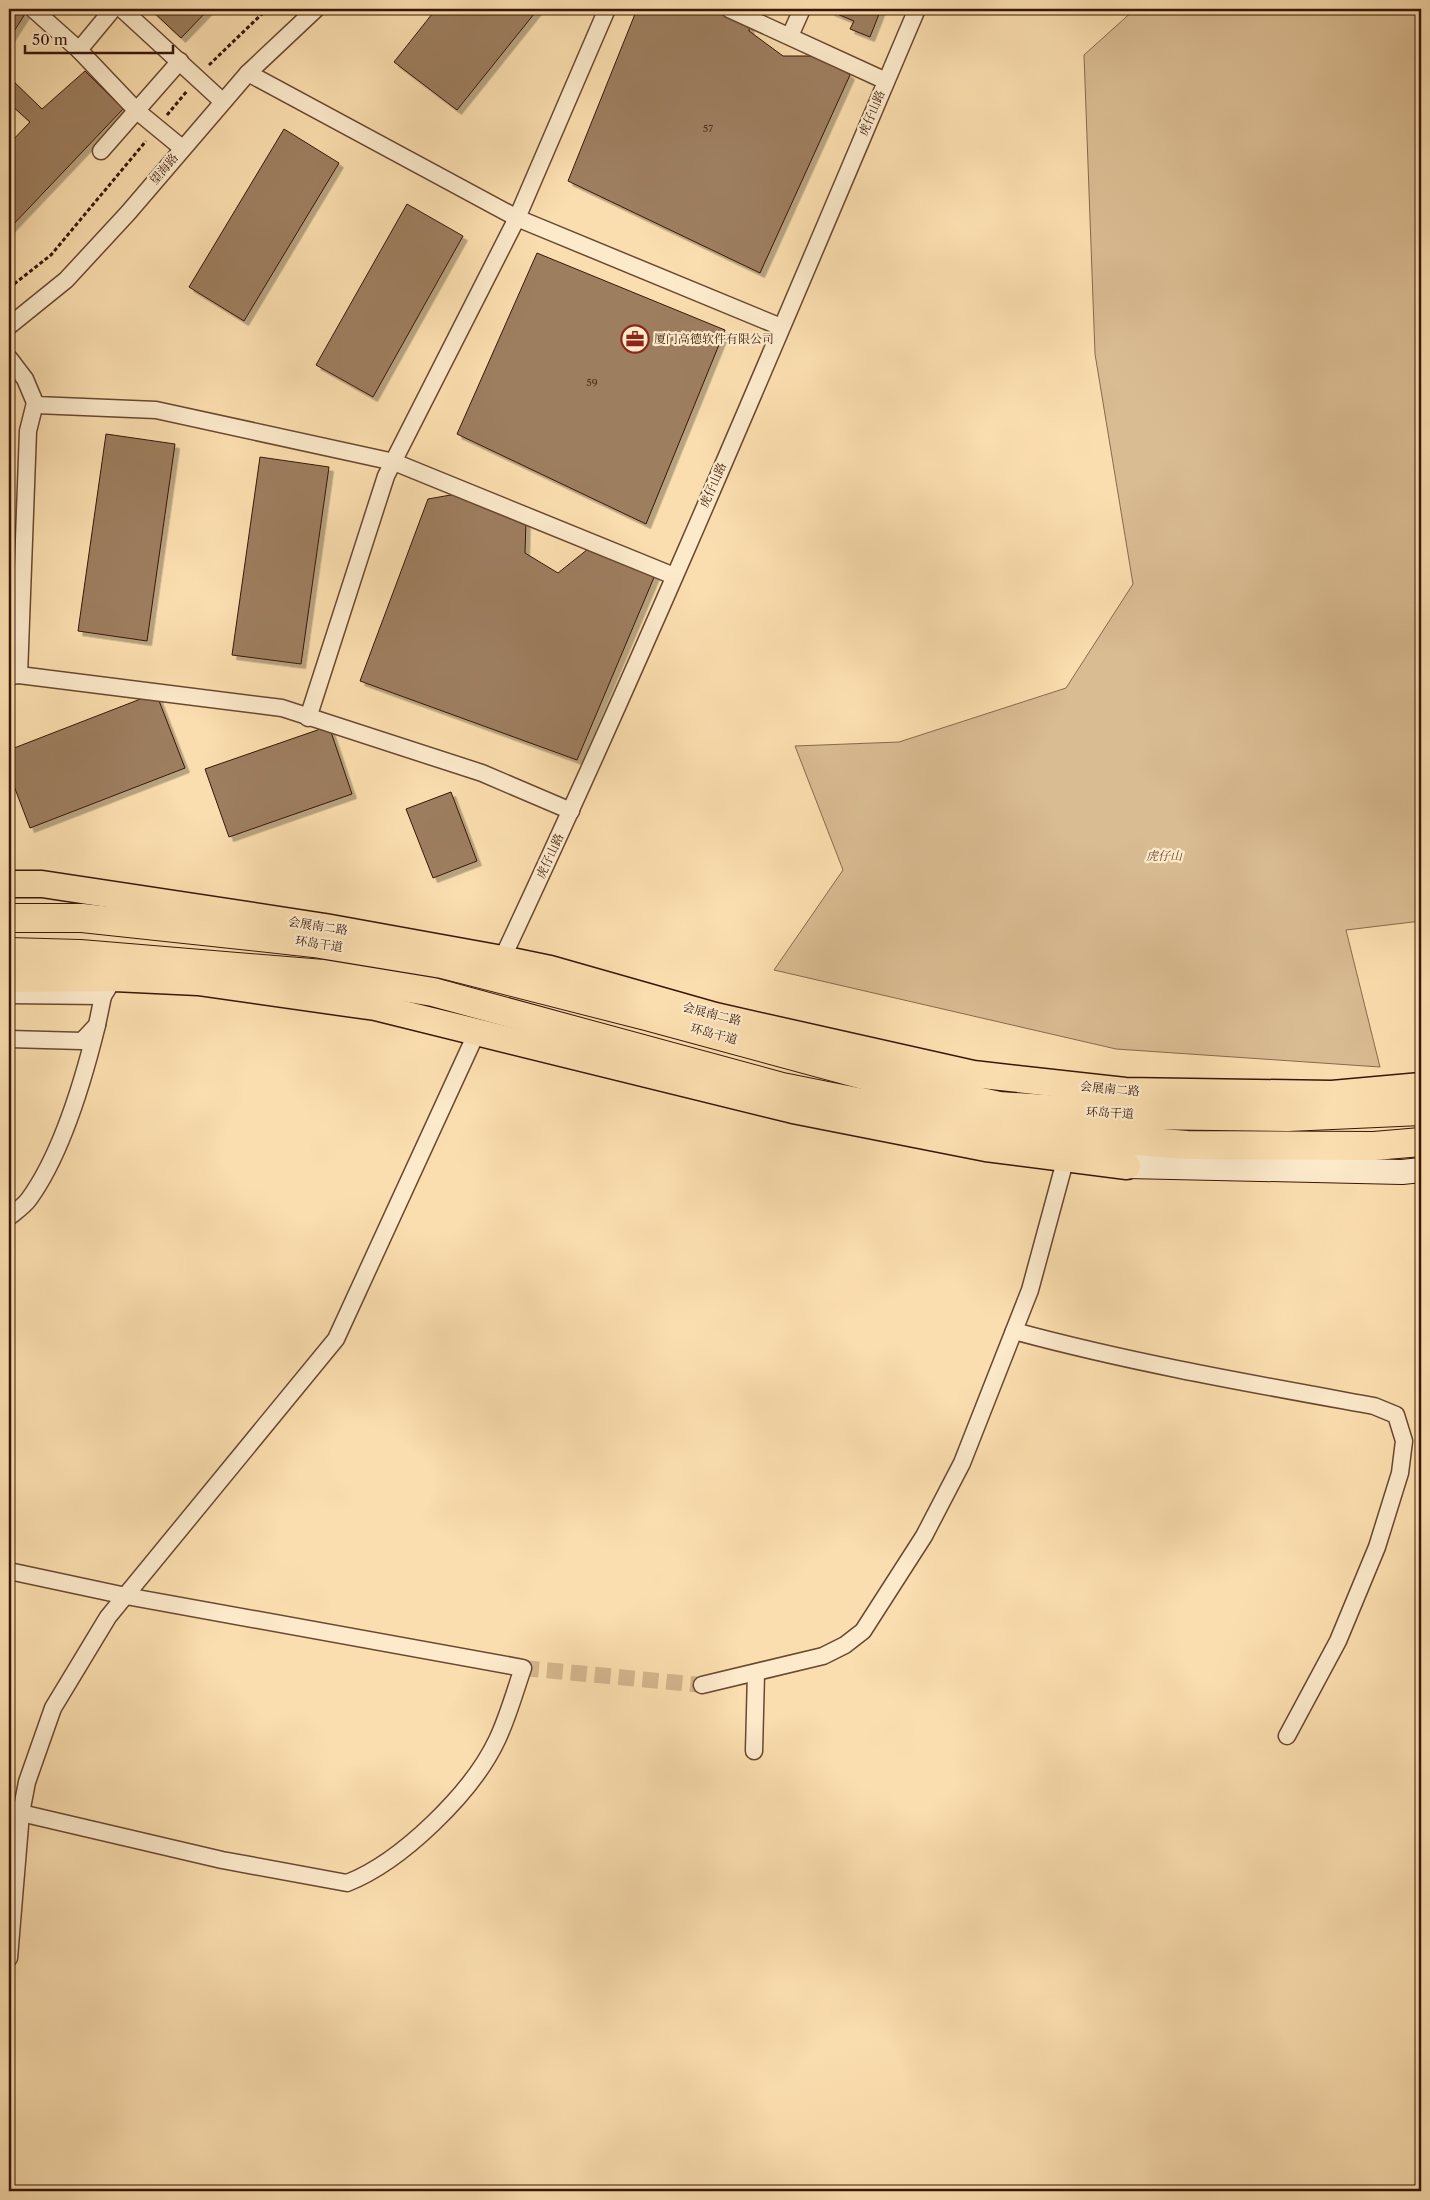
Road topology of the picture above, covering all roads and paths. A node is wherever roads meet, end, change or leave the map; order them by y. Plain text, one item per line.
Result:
1 (33, 9) edge
2 (114, 9) edge
3 (122, 9) edge
4 (268, 9) edge
5 (316, 9) edge
6 (607, 9) edge
7 (729, 9) edge
8 (802, 9) edge
9 (917, 9) edge
10 (790, 36) junction
11 (79, 50) junction
12 (180, 61) junction
13 (248, 72) junction
14 (198, 79) junction
15 (886, 80) junction
16 (222, 101) junction
17 (137, 111) junction
18 (157, 127) junction
19 (182, 148) junction
20 (101, 151) dead end
21 (517, 218) junction
22 (9, 288) edge
23 (9, 326) edge
24 (782, 328) junction
25 (9, 358) edge
26 (35, 403) junction
27 (394, 462) junction
28 (674, 576) junction
29 (14, 676) edge
30 (308, 718) junction
31 (571, 811) junction
32 (9, 884) edge
33 (9, 918) edge
34 (9, 959) edge
35 (502, 959) junction
36 (109, 987) junction
37 (9, 995) edge
38 (97, 1025) junction
39 (477, 1032) junction
40 (9, 1039) edge
41 (1421, 1086) edge
42 (1421, 1111) edge
43 (1421, 1142) edge
44 (1069, 1147) junction
45 (1128, 1166) joint
46 (1421, 1170) edge
47 (9, 1217) edge
48 (1014, 1330) junction
49 (9, 1571) edge
50 (126, 1596) junction
51 (756, 1673) junction
52 (702, 1685) tunnel mouth
53 (1287, 1736) dead end
54 (754, 1751) dead end
55 (15, 1813) edge
56 (9, 1958) edge

1 - 11 street
2 - 11 street
3 - 12 street
4 - 14 path
5 - 13 street, 望海路
6 - 21 street
7 - 10 street
8 - 10 street
9 - 15 street, 虎仔山路
10 - 15 street
11 - 17 street
12 - 14 street
12 - 17 street
13 - 16 street, 望海路
13 - 21 street
14 - 16 street
14 - 18 path
15 - 24 street, 虎仔山路
16 - 19 street, 望海路
17 - 18 street
17 - 20 street
18 - 19 street
18 - 22 path
19 - 23 street, 望海路
21 - 24 street
21 - 27 street
24 - 28 street, 虎仔山路
25 - 26 street
26 - 27 street
26 - 29 street
27 - 28 street
27 - 30 street
28 - 31 street, 虎仔山路
29 - 30 street
30 - 31 street
31 - 35 street, 虎仔山路
32 - 35 main road, 会展南二路
33 - 42 highway, 环岛干道
34 - 36 main road
34 - 44 highway, 环岛干道
35 - 41 main road, 会展南二路
36 - 37 street
36 - 38 street
36 - 39 main road
38 - 40 street
38 - 47 street
39 - 44 main road
39 - 50 street
43 - 44 highway, 环岛干道
44 - 45 main road
44 - 48 street
45 - 46 main road
48 - 51 street
48 - 53 street
49 - 50 street
50 - 55 street
50 - 55 street
51 - 52 street
51 - 54 street
55 - 56 street

